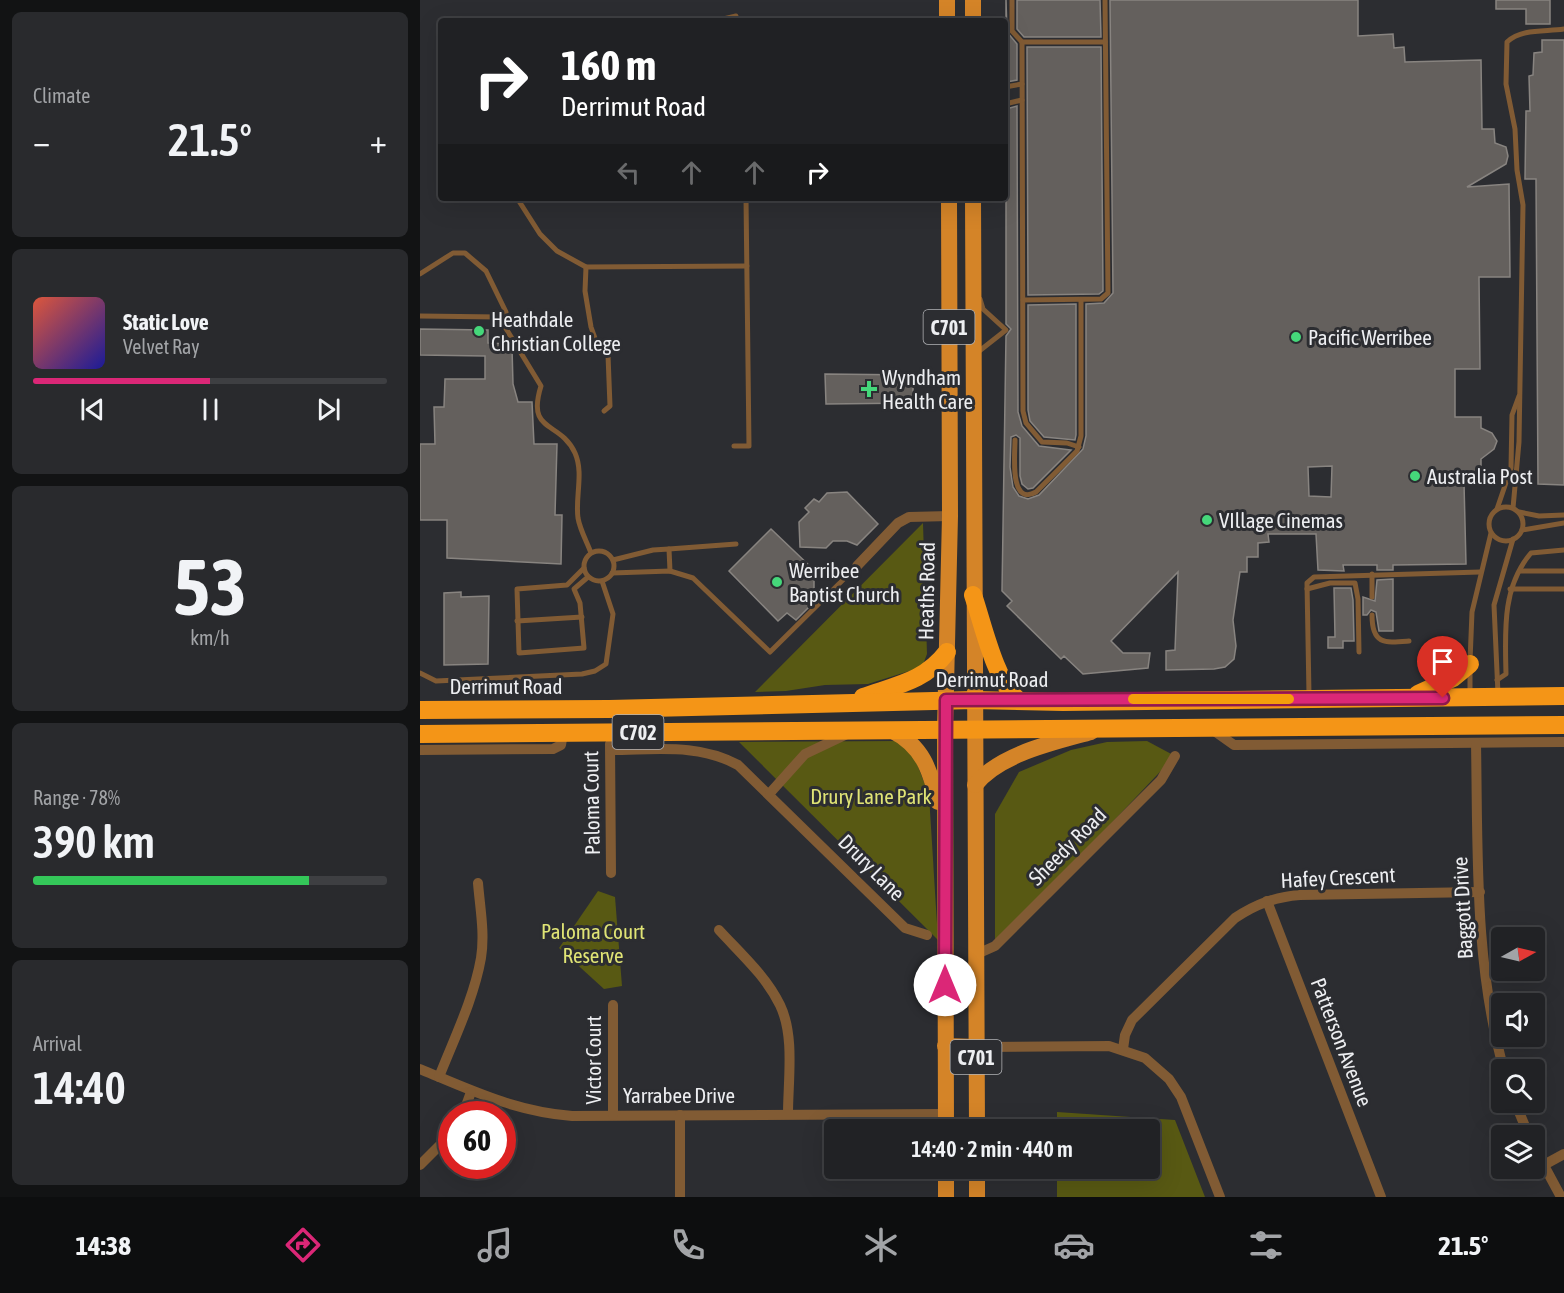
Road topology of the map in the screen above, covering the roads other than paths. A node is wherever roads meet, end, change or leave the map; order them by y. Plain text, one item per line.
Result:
1 (947, 0) edge
2 (974, 0) edge
3 (1012, 0) edge
4 (1105, 0) edge
5 (735, 16) dead end
6 (727, 18) edge
7 (947, 18) edge
8 (973, 18) edge
9 (979, 18) edge
10 (1564, 29) edge
11 (1022, 42) junction
12 (1106, 42) junction
13 (1022, 84) junction
14 (1008, 86) edge
15 (1022, 100) junction
16 (1008, 103) edge
17 (519, 201) edge
18 (746, 201) edge
19 (949, 201) edge
20 (973, 201) edge
21 (747, 266) junction
22 (586, 267) junction
23 (420, 274) edge
24 (973, 278) junction
25 (1023, 300) junction
26 (1081, 300) junction
27 (420, 316) edge
28 (500, 317) junction
29 (974, 360) junction
30 (1520, 392) junction
31 (604, 411) dead end
32 (1014, 440) dead end
33 (734, 446) dead end
34 (1079, 447) junction
35 (973, 475) junction
36 (1497, 509) junction
37 (1515, 510) junction
38 (1564, 515) edge
39 (950, 516) junction
40 (1564, 523) edge
41 (1522, 530) junction
42 (1491, 533) junction
43 (1513, 539) junction
44 (736, 544) dead end
45 (669, 549) junction
46 (1564, 550) edge
47 (591, 553) junction
48 (613, 560) junction
49 (857, 566) joint
50 (584, 568) junction
51 (670, 571) junction
52 (1520, 571) junction
53 (1564, 571) edge
54 (1480, 572) junction
55 (612, 573) junction
56 (1372, 574) junction
57 (588, 577) junction
58 (602, 581) junction
59 (1307, 589) junction
60 (1510, 589) junction
61 (1564, 589) edge
62 (974, 595) junction
63 (1372, 597) dead end
64 (1372, 615) dead end
65 (582, 617) junction
66 (517, 621) junction
67 (1409, 641) dead end
68 (947, 652) junction
69 (1359, 652) dead end
70 (1470, 664) junction
71 (420, 673) edge
72 (1498, 688) junction
73 (1561, 695) edge
74 (1470, 697) junction
75 (1309, 699) junction
76 (1402, 699) junction
77 (946, 700) junction
78 (974, 700) junction
79 (1018, 700) junction
80 (847, 702) junction
81 (531, 708) junction
82 (609, 709) junction
83 (420, 710) edge
84 (1488, 724) junction
85 (1564, 725) edge
86 (1209, 727) junction
87 (1107, 728) junction
88 (945, 729) junction
89 (975, 729) junction
90 (857, 730) junction
91 (891, 730) junction
92 (563, 733) junction
93 (420, 734) edge
94 (610, 741) junction
95 (1564, 742) edge
96 (1476, 743) junction
97 (420, 750) edge
98 (1175, 756) dead end
99 (975, 785) junction
100 (770, 793) junction
101 (945, 826) junction
102 (611, 873) dead end
103 (478, 883) dead end
104 (1480, 892) junction
105 (1267, 901) junction
106 (719, 930) dead end
107 (927, 935) dead end
108 (977, 954) junction
109 (613, 1005) dead end
110 (945, 1046) junction
111 (976, 1047) junction
112 (1123, 1049) junction
113 (1502, 1059) edge
114 (420, 1069) edge
115 (439, 1077) junction
116 (471, 1092) junction
117 (468, 1101) edge
118 (788, 1114) junction
119 (613, 1115) junction
120 (680, 1116) junction
121 (887, 1119) edge
122 (946, 1119) edge
123 (977, 1119) edge
124 (438, 1147) edge
125 (1564, 1154) edge
126 (1545, 1164) edge
127 (420, 1165) edge
128 (1545, 1171) edge
129 (946, 1179) edge
130 (977, 1179) edge
131 (680, 1197) edge
132 (946, 1197) edge
133 (977, 1197) edge
134 (1220, 1197) edge
135 (1381, 1197) edge
136 (1562, 1197) edge

1 - 7 main road
2 - 8 main road
2 - 9 lane
3 - 11 lane
4 - 12 lane
5 - 6 lane
10 - 30 lane
11 - 12 lane
11 - 13 lane
12 - 26 lane
13 - 14 lane
13 - 15 lane
15 - 16 lane
15 - 25 lane
17 - 22 lane
18 - 21 lane
19 - 39 main road, Heaths Road / C701
20 - 24 main road, C701
21 - 22 lane
21 - 33 lane
22 - 31 lane
23 - 28 lane
24 - 29 main road, C701
24 - 29 lane
25 - 26 lane
25 - 34 lane
26 - 34 lane
27 - 28 lane
28 - 47 lane
29 - 35 main road, C701
30 - 36 lane
30 - 37 lane
32 - 34 lane
35 - 39 main road
35 - 62 main road, C701
36 - 37 lane
36 - 42 lane
37 - 38 lane
37 - 41 lane
39 - 49 street
39 - 68 main road, Heaths Road / C701
40 - 41 lane
41 - 43 lane
42 - 43 lane
42 - 54 lane
43 - 72 lane
44 - 45 lane
45 - 48 lane
45 - 51 lane
46 - 52 lane
47 - 48 lane
47 - 50 lane
48 - 55 lane
49 - 51 lane
50 - 57 lane
50 - 66 lane
51 - 55 lane
52 - 53 lane
52 - 60 lane
54 - 56 lane
54 - 70 lane
55 - 58 lane
56 - 59 lane
56 - 63 lane
57 - 58 lane
57 - 65 lane
58 - 71 lane
59 - 69 lane
59 - 75 lane
60 - 61 lane
60 - 72 lane
62 - 78 main road, C701
62 - 79 highway
64 - 67 lane
65 - 66 lane
65 - 66 lane
68 - 77 main road, Heaths Road / C701
68 - 80 highway
70 - 74 lane
70 - 76 highway
72 - 73 highway, Derrimut Road / C702
72 - 74 highway, Derrimut Road / C702
72 - 84 highway
74 - 76 highway, Derrimut Road / C702
74 - 84 highway
75 - 76 highway, Derrimut Road / C702
75 - 79 highway, Derrimut Road / C702
77 - 78 highway, Derrimut Road / C702
77 - 80 highway, Derrimut Road / C702
77 - 88 main road, Heaths Road / C701
78 - 79 highway, Derrimut Road / C702
78 - 89 main road, C701
80 - 82 highway, Derrimut Road / C702
81 - 82 highway, Derrimut Road / C702
81 - 83 highway, Derrimut Road / C702
81 - 92 highway
82 - 94 highway
84 - 85 highway, C702
84 - 86 highway, C702
86 - 87 highway, C702
86 - 96 street
87 - 89 highway, C702
87 - 99 main road
88 - 89 highway, C702
88 - 91 highway, C702
88 - 101 main road, Heaths Road / C701
89 - 99 main road, C701
90 - 91 highway, C702
90 - 94 highway, C702
90 - 100 street
91 - 101 main road
92 - 93 highway, C702
92 - 94 highway, C702
92 - 97 street
94 - 100 street, Drury Lane
94 - 102 street, Paloma Court
95 - 96 street
96 - 104 street, Baggott Drive
98 - 108 street, Sheedy Road
99 - 108 main road, C701
100 - 107 street, Drury Lane
101 - 110 main road, Heaths Road / C701
103 - 115 street
104 - 105 street, Hafey Crescent
104 - 113 street, Baggott Drive
105 - 112 street, Hafey Crescent
105 - 135 street, Patterson Avenue
106 - 118 street
108 - 111 main road, C701
109 - 119 street, Victor Court
110 - 111 main road
110 - 122 main road, Heaths Road / C701
111 - 112 street
111 - 123 main road, C701
112 - 134 street
114 - 115 street, Yarrabee Drive
115 - 116 street, Yarrabee Drive
116 - 117 street
116 - 119 street, Yarrabee Drive
118 - 120 street, Yarrabee Drive
118 - 121 street, Yarrabee Drive
119 - 120 street, Yarrabee Drive
120 - 131 street
124 - 127 street
125 - 126 street
128 - 136 street
129 - 132 main road
130 - 133 main road

